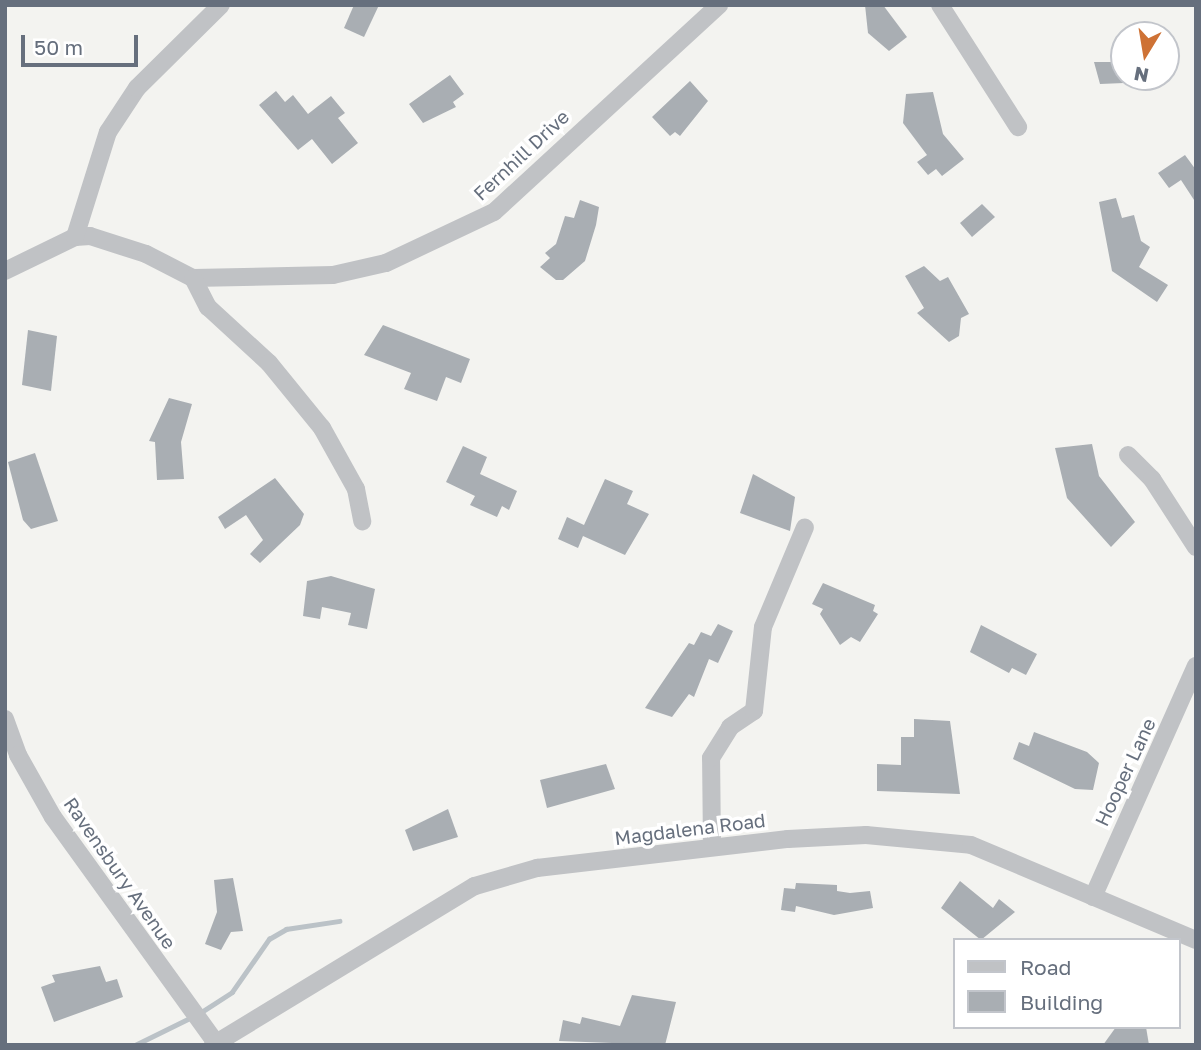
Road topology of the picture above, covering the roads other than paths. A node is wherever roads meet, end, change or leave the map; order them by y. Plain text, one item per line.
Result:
1 (221, 5) edge
2 (719, 5) edge
3 (940, 5) edge
4 (1018, 127) dead end
5 (75, 237) junction
6 (5, 271) edge
7 (193, 278) junction
8 (1128, 455) dead end
9 (362, 521) dead end
10 (805, 527) dead end
11 (1196, 547) edge
12 (1196, 666) edge
13 (5, 719) edge
14 (11, 758) edge
15 (712, 847) junction
16 (1093, 897) junction
17 (1196, 940) edge
18 (215, 1044) edge

1 - 5 street
2 - 7 street, Fernhill Drive
3 - 4 street
5 - 6 street
5 - 7 street, Fernhill Drive
7 - 9 street
8 - 11 street
10 - 15 street
12 - 16 street, Hooper Lane
13 - 14 street, Ravensbury Avenue
14 - 18 street, Ravensbury Avenue
15 - 16 street, Magdalena Road
15 - 18 street, Magdalena Road
16 - 17 street, Magdalena Road

